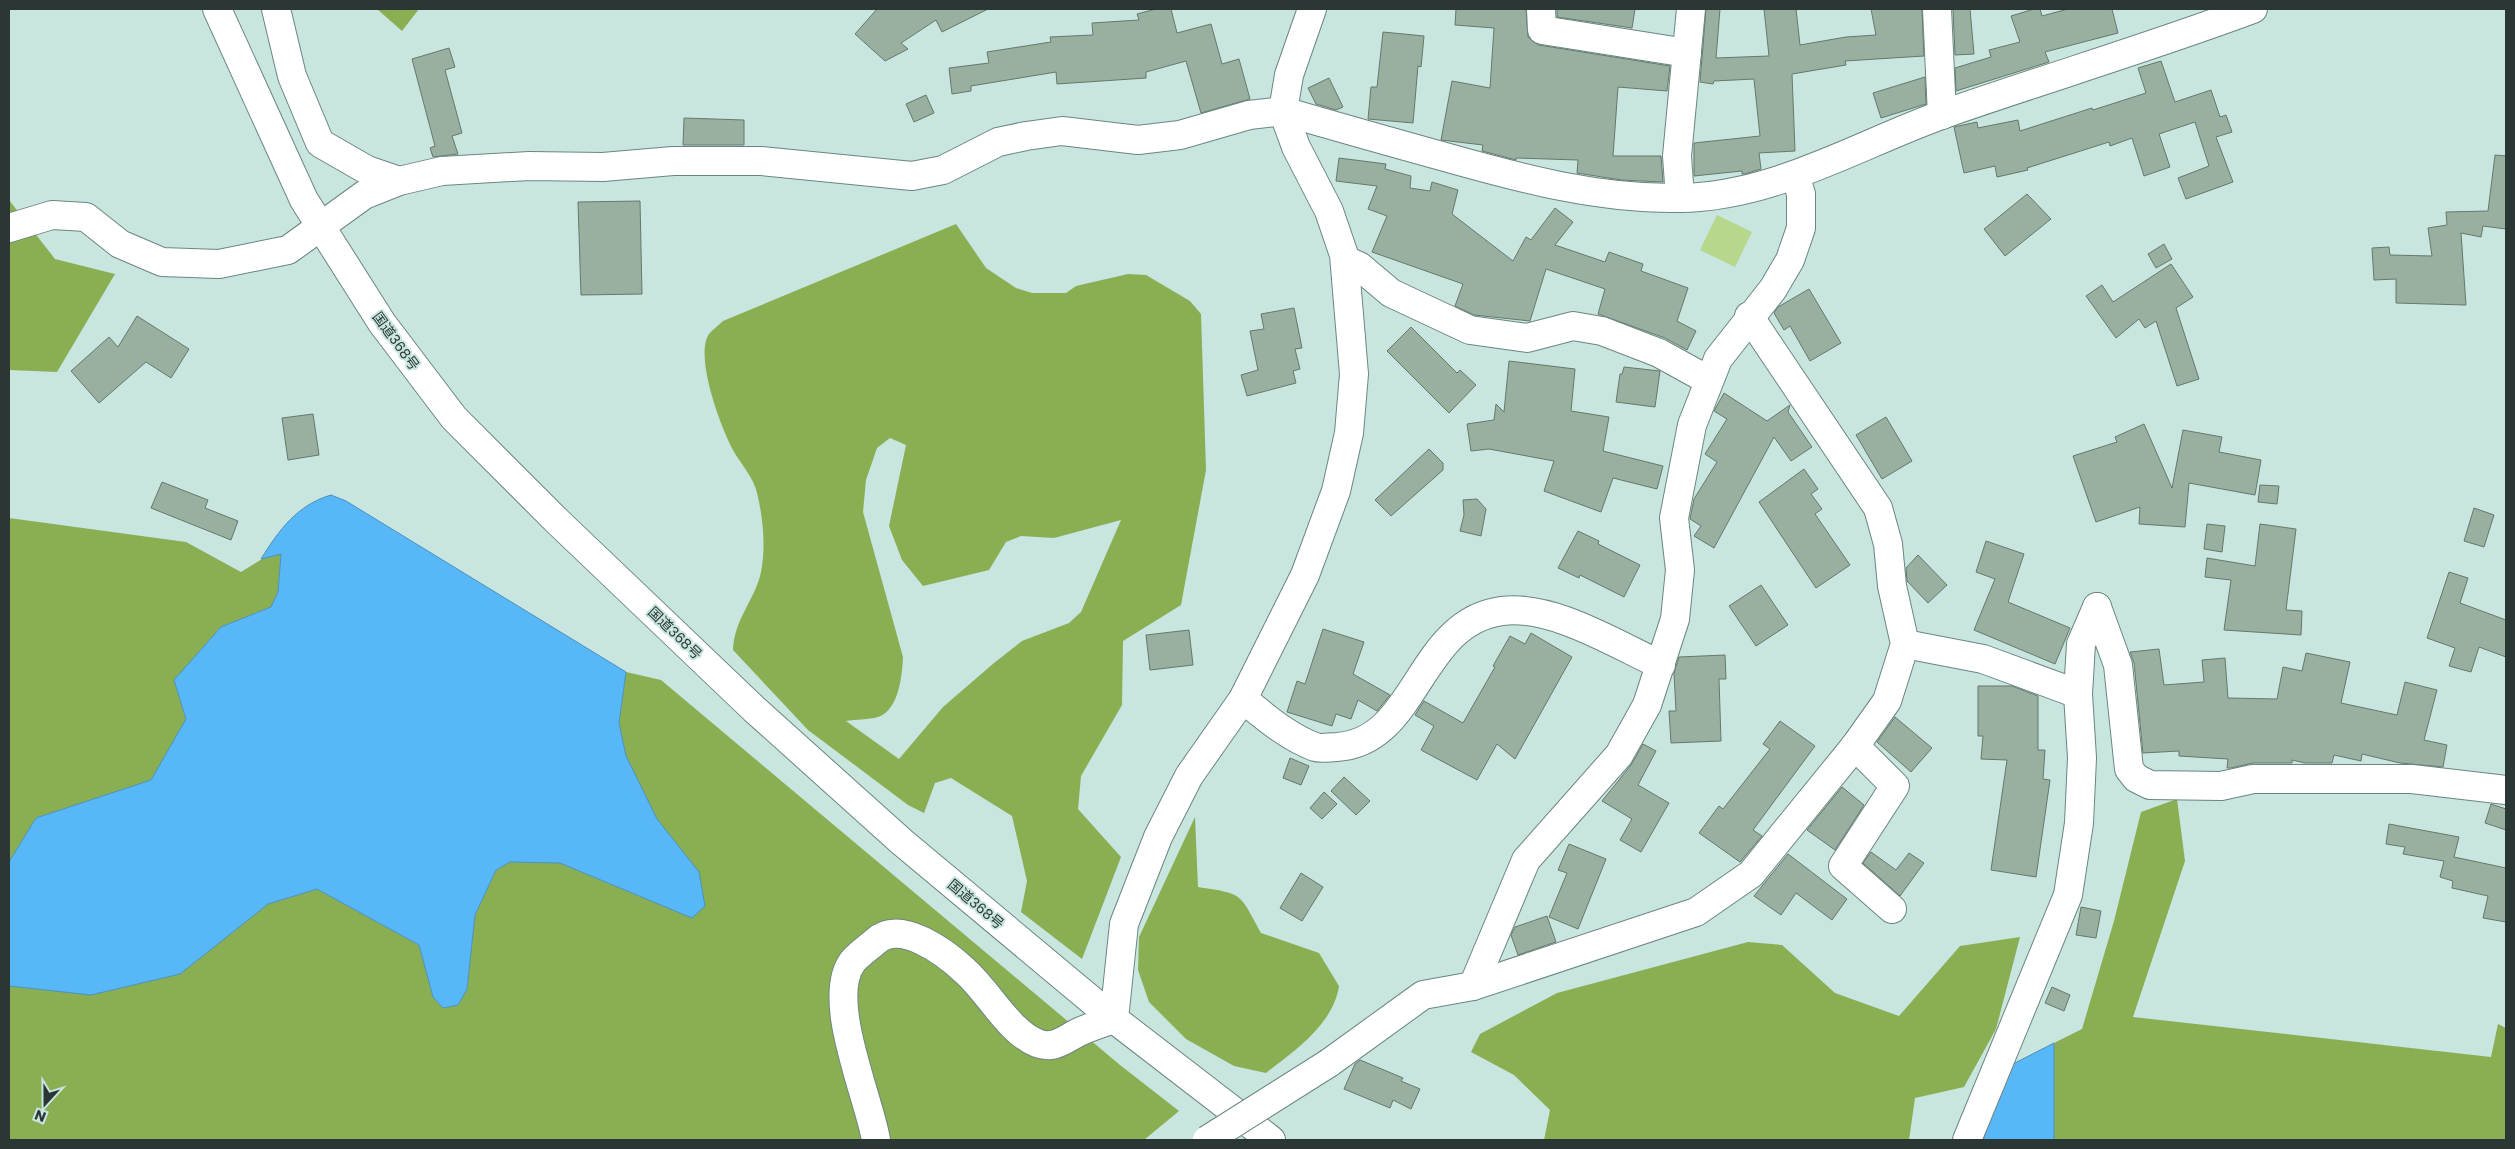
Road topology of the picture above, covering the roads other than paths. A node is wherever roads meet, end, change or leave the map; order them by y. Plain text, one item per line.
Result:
1 (217, 9) edge
2 (276, 9) edge
3 (1312, 9) edge
4 (1541, 9) edge
5 (1691, 9) edge
6 (1937, 9) edge
7 (2252, 9) edge
8 (1687, 53) junction
9 (1283, 111) junction
10 (1942, 115) junction
11 (1795, 175) junction
12 (399, 181) junction
13 (1680, 198) junction
14 (320, 225) junction
15 (9, 228) edge
16 (1345, 260) junction
17 (1749, 316) junction
18 (1708, 380) junction
19 (1906, 644) junction
20 (1661, 665) junction
21 (2078, 694) junction
22 (1243, 699) junction
23 (1855, 746) junction
24 (2506, 790) edge
25 (1892, 909) dead end
26 (1473, 986) junction
27 (1114, 1019) junction
28 (876, 1140) edge
29 (1207, 1140) edge
30 (1271, 1140) edge
31 (1967, 1140) edge

1 - 14 main road, 国道368号
2 - 12 main road
3 - 9 main road
4 - 8 main road
5 - 8 main road
6 - 10 main road
7 - 10 main road
8 - 13 main road
9 - 12 main road
9 - 13 main road
9 - 16 main road
10 - 11 main road
11 - 13 main road
11 - 17 main road
12 - 14 main road
14 - 15 main road
14 - 27 main road, 国道368号
16 - 18 main road
16 - 22 main road
17 - 18 main road
17 - 19 main road
18 - 20 main road
19 - 21 main road
19 - 23 main road
20 - 22 main road
20 - 26 main road
21 - 24 main road
21 - 31 main road
22 - 27 main road
23 - 25 main road
23 - 26 main road
26 - 29 main road, bridge
27 - 28 main road
27 - 30 main road, 国道368号

